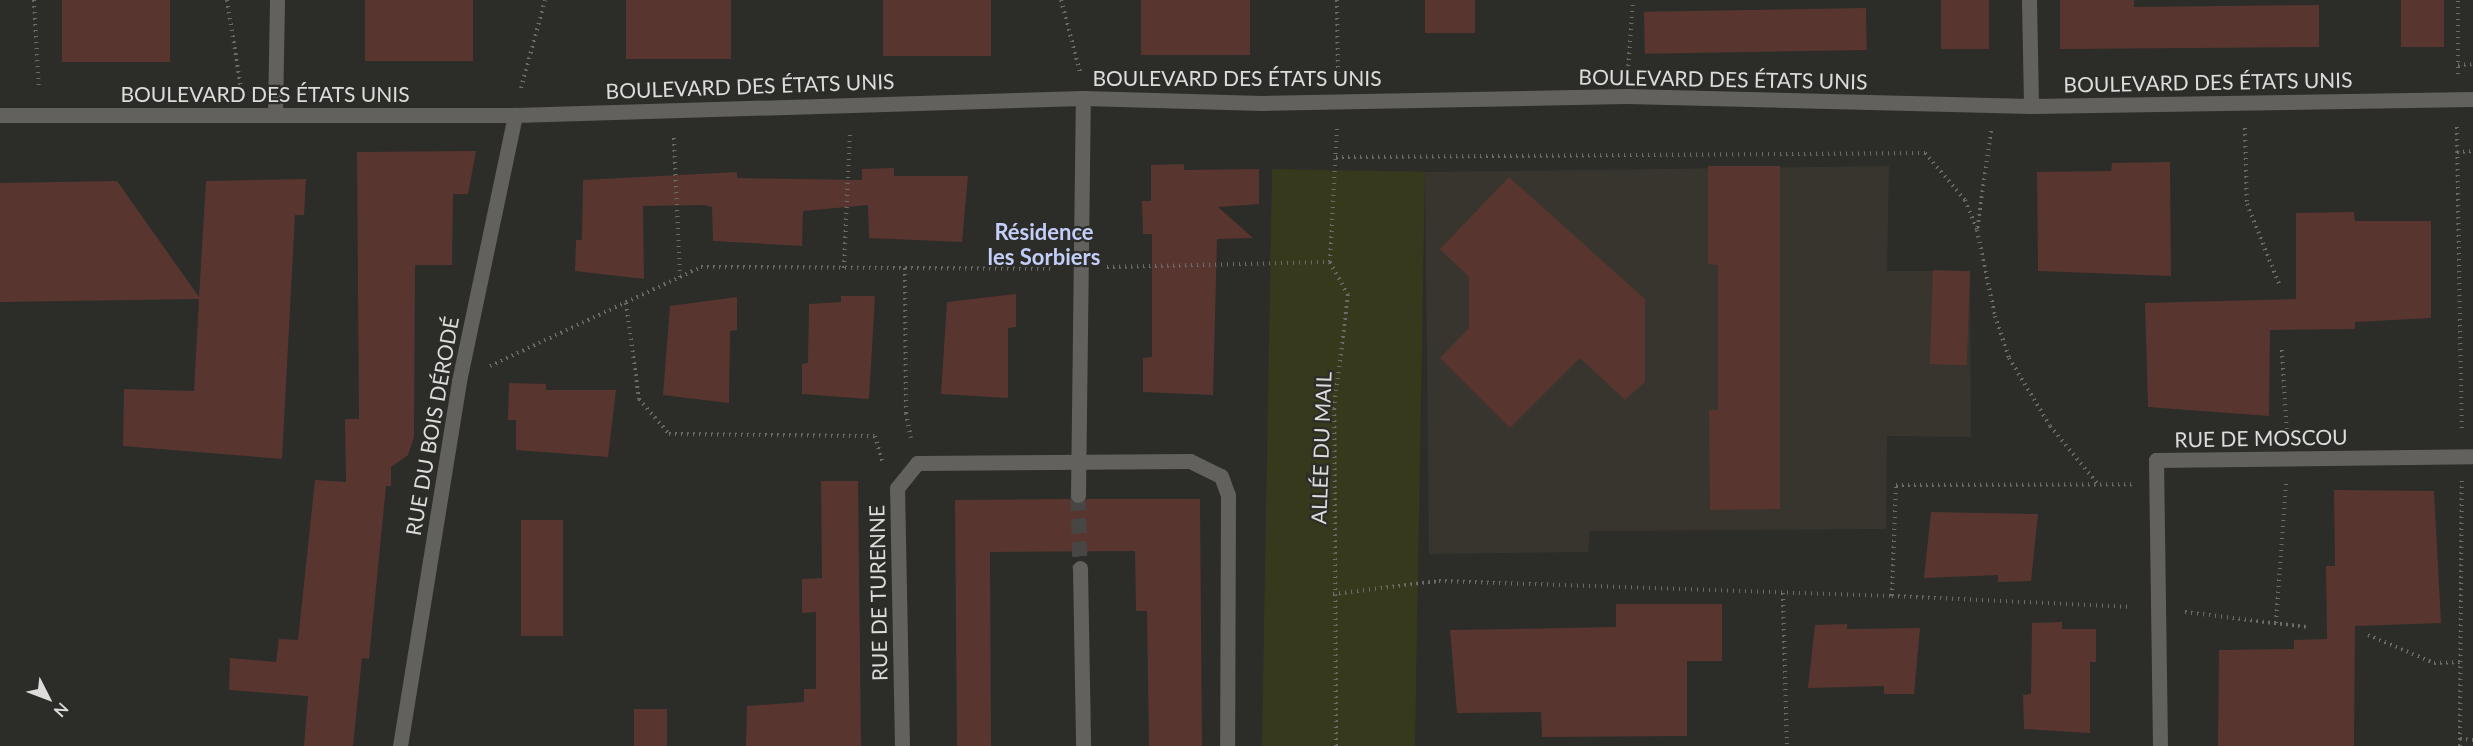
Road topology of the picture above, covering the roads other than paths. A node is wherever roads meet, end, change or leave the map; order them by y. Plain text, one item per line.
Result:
1 (277, 0) edge
2 (2029, 0) edge
3 (1083, 98) junction
4 (2473, 99) edge
5 (2031, 106) junction
6 (0, 114) edge
7 (275, 115) junction
8 (515, 115) junction
9 (2468, 456) edge
10 (1078, 463) junction
11 (1078, 495) tunnel mouth
12 (1080, 568) tunnel mouth
13 (400, 746) edge
14 (902, 746) edge
15 (1083, 746) edge
16 (1227, 746) edge
17 (2160, 746) edge

1 - 7 street
2 - 5 street
3 - 5 street, BOULEVARD DES ÉTATS UNIS
3 - 8 street, BOULEVARD DES ÉTATS UNIS
3 - 10 street
4 - 5 street, BOULEVARD DES ÉTATS UNIS
6 - 7 street, BOULEVARD DES ÉTATS UNIS
7 - 8 street, BOULEVARD DES ÉTATS UNIS
8 - 13 street, RUE DU BOIS DÉRODÉ
9 - 17 street, RUE DE MOSCOU
10 - 11 street
10 - 14 street, RUE DE TURENNE
10 - 16 street
12 - 15 street

